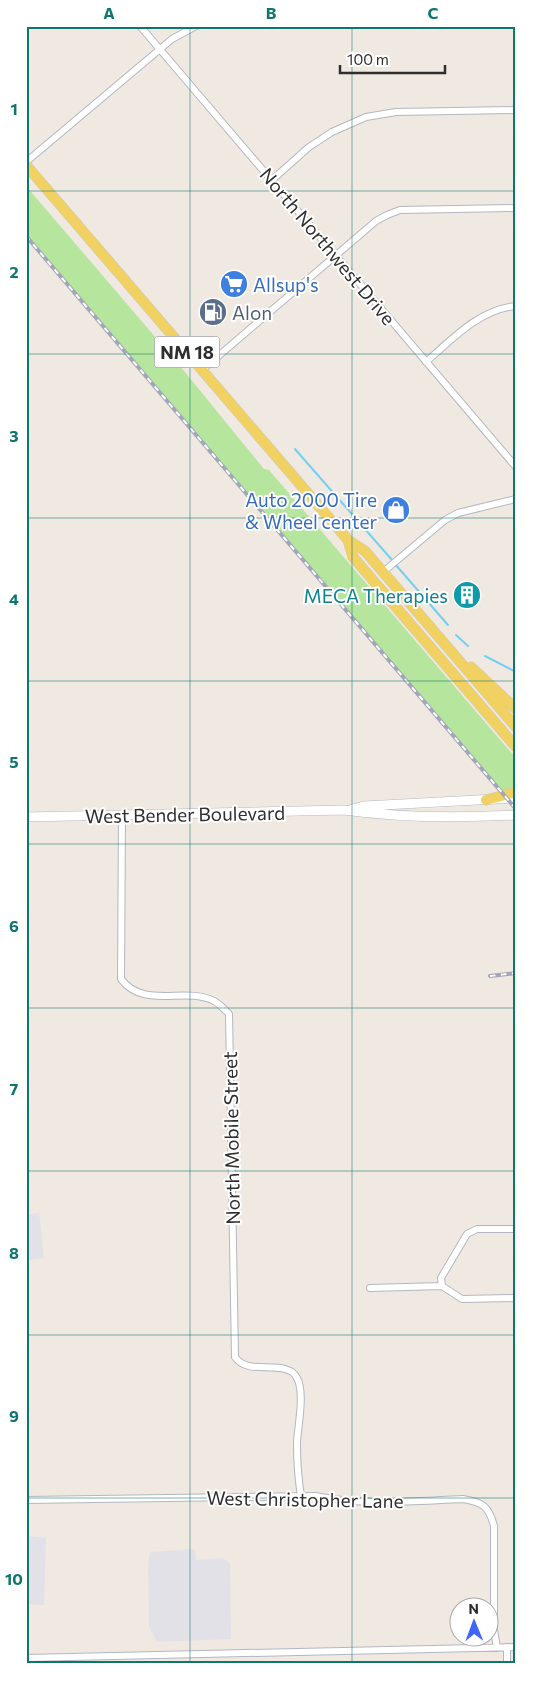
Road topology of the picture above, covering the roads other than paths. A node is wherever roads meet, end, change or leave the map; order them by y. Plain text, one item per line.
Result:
1 (140, 26) edge
2 (196, 26) edge
3 (160, 50) junction
4 (516, 110) edge
5 (26, 163) edge
6 (272, 180) junction
7 (516, 208) edge
8 (336, 255) junction
9 (516, 306) edge
10 (426, 362) junction
11 (202, 370) junction
12 (516, 467) edge
13 (516, 500) edge
14 (348, 540) junction
15 (383, 572) junction
16 (460, 662) junction
17 (516, 709) edge
18 (516, 727) edge
19 (516, 747) edge
20 (516, 792) edge
21 (516, 798) edge
22 (486, 800) junction
23 (344, 810) junction
24 (122, 815) junction
25 (516, 815) edge
26 (26, 817) edge
27 (516, 1229) edge
28 (442, 1286) junction
29 (370, 1288) dead end
30 (516, 1298) edge
31 (301, 1496) junction
32 (26, 1500) edge
33 (507, 1647) junction
34 (516, 1647) edge
35 (497, 1648) junction
36 (247, 1654) junction
37 (26, 1658) edge
38 (247, 1663) edge
39 (507, 1663) edge

1 - 3 street, North Northwest Drive
2 - 3 street
3 - 5 street
3 - 6 street, North Northwest Drive
4 - 6 street
5 - 11 main road, NM 18
6 - 8 street, North Northwest Drive
7 - 8 street
8 - 10 street, North Northwest Drive
8 - 11 street
9 - 10 street
10 - 12 street, North Northwest Drive
11 - 14 main road, NM 18
13 - 15 street
14 - 15 main road, NM 18
14 - 19 main road, NM 18
15 - 16 main road, NM 18
16 - 17 main road
16 - 18 main road, NM 18
20 - 22 main road
21 - 22 main road, West Bender Boulevard
22 - 23 main road, West Bender Boulevard
23 - 24 main road, West Bender Boulevard
23 - 25 main road, West Bender Boulevard
24 - 26 main road, West Bender Boulevard
24 - 31 street, North Mobile Street
27 - 28 street
28 - 29 street
28 - 30 street
31 - 32 street, West Christopher Lane
31 - 35 street, West Christopher Lane
33 - 34 street
33 - 35 street
33 - 39 street
35 - 36 street
36 - 37 street
36 - 38 street

